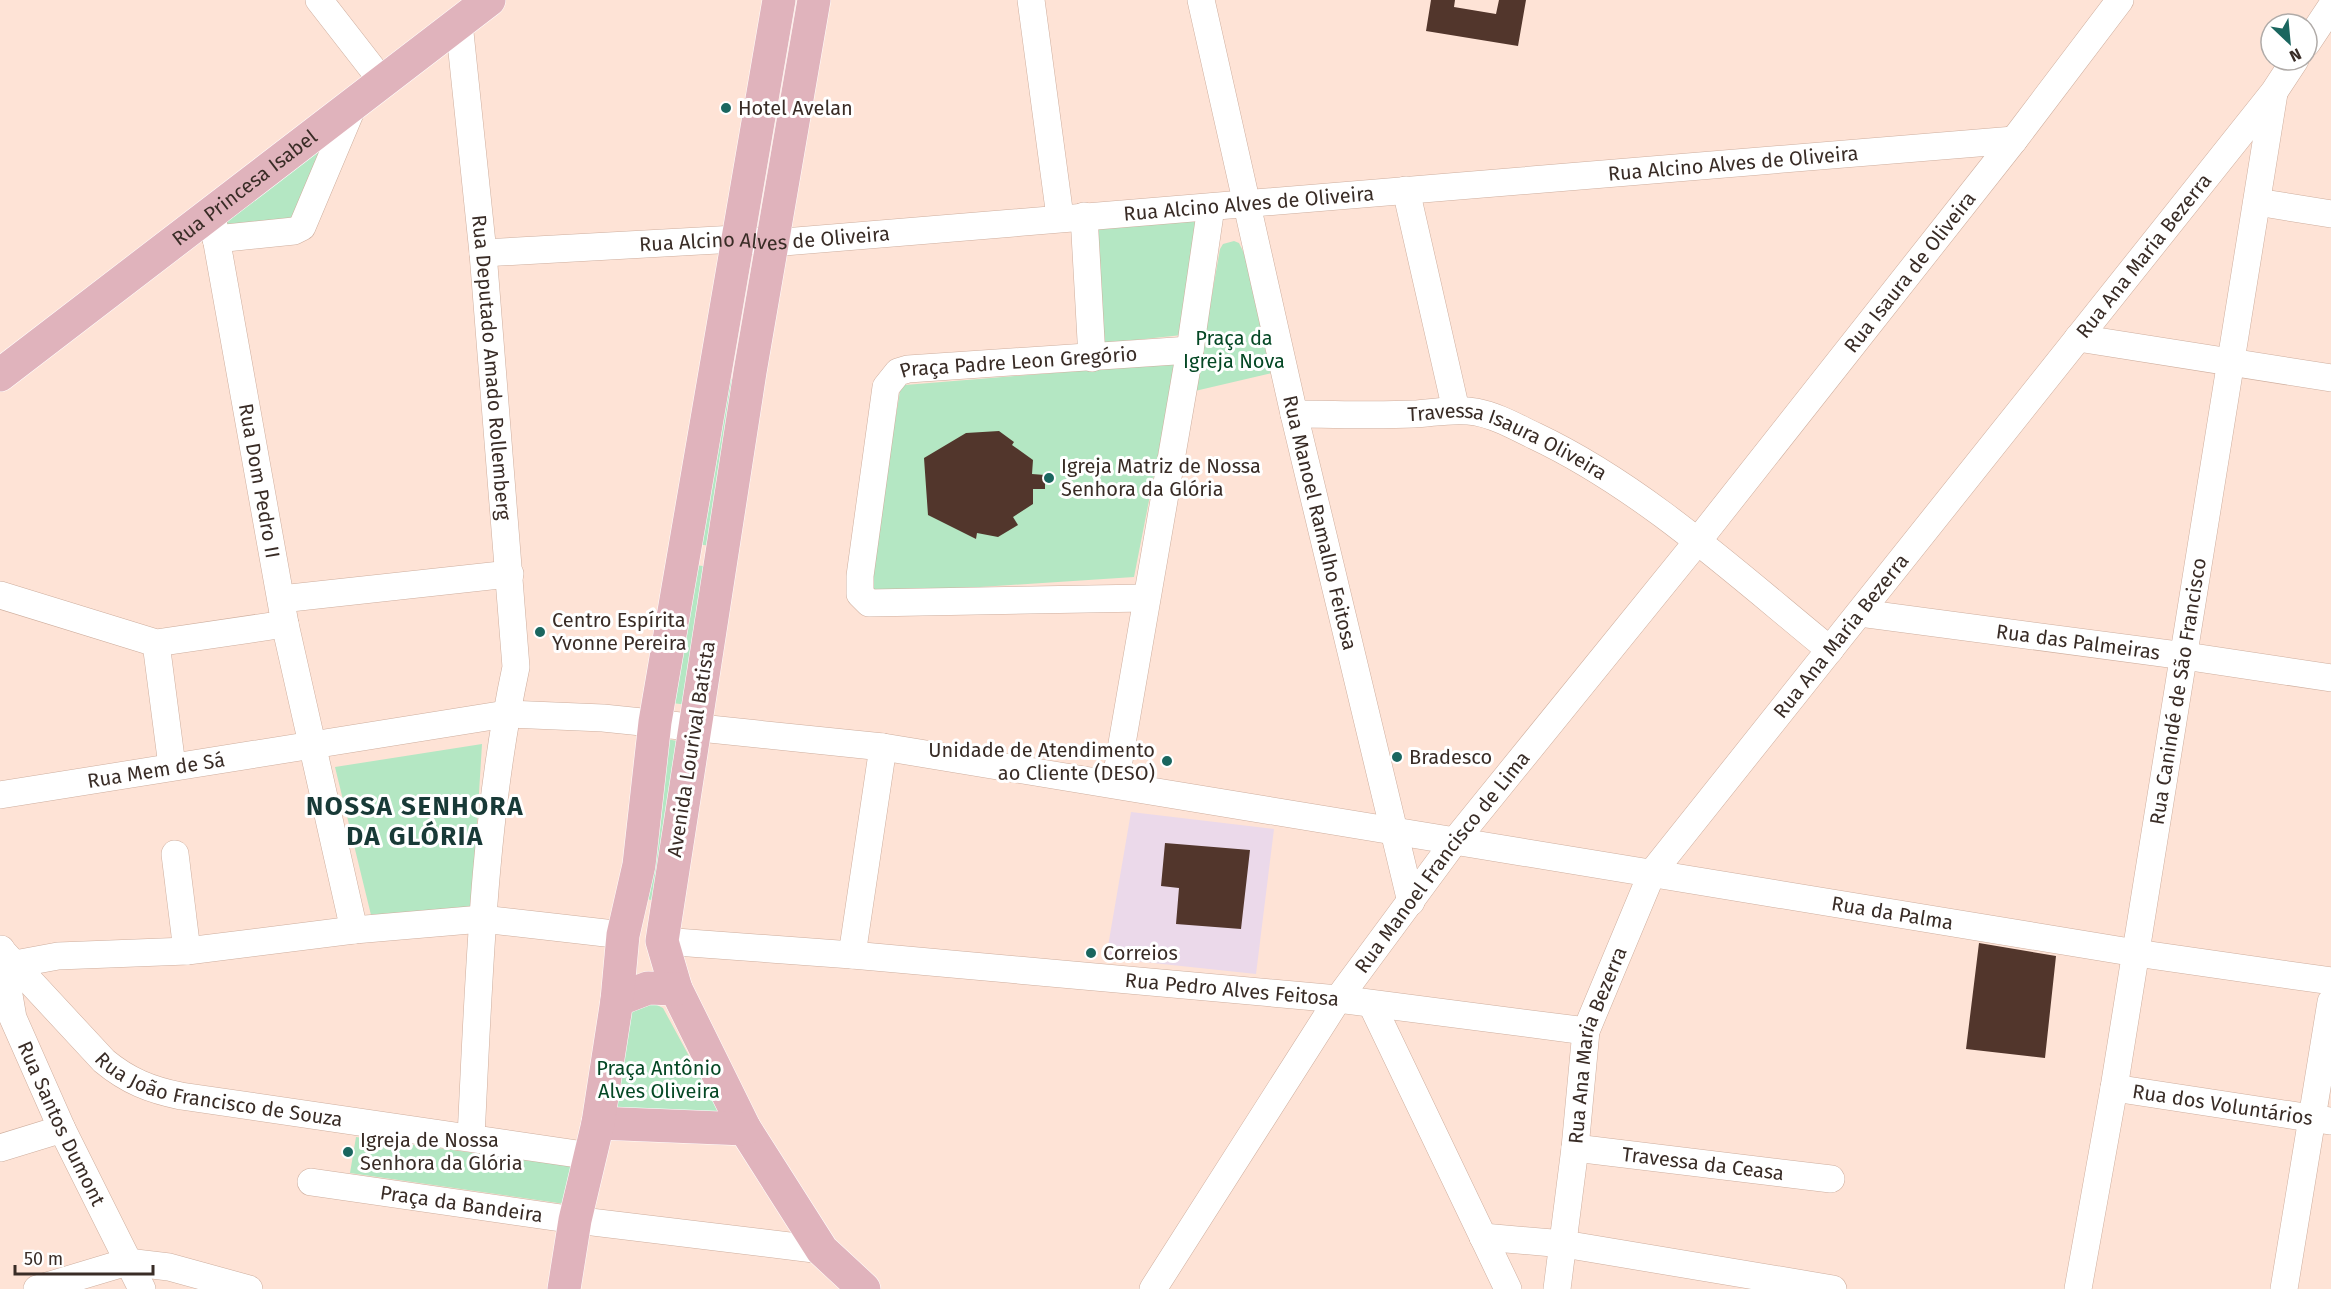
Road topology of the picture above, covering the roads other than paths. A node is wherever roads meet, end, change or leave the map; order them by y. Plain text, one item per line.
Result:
1 (320, 0) edge
2 (489, 0) edge
3 (779, 0) edge
4 (814, 0) edge
5 (1031, 0) edge
6 (1201, 0) edge
7 (2120, 0) edge
8 (2331, 7) edge
9 (459, 23) junction
10 (2319, 25) edge
11 (2287, 72) edge
12 (382, 81) junction
13 (2274, 92) junction
14 (353, 106) junction
15 (2014, 140) junction
16 (1406, 190) junction
17 (2257, 202) junction
18 (1247, 203) junction
19 (1211, 207) junction
20 (2331, 214) edge
21 (1072, 217) junction
22 (214, 227) junction
23 (736, 239) junction
24 (772, 243) junction
25 (483, 253) junction
26 (2078, 338) junction
27 (1190, 350) junction
28 (1092, 357) junction
29 (2230, 363) junction
30 (716, 366) junction
31 (750, 372) junction
32 (0, 375) edge
33 (2331, 378) edge
34 (1456, 410) junction
35 (1294, 414) junction
36 (1697, 542) junction
37 (682, 552) junction
38 (721, 558) junction
39 (510, 574) junction
40 (0, 595) edge
41 (1146, 598) junction
42 (283, 612) junction
43 (1860, 613) junction
44 (156, 643) junction
45 (1830, 650) junction
46 (2185, 656) junction
47 (2331, 678) edge
48 (506, 714) junction
49 (655, 722) junction
50 (695, 726) junction
51 (311, 745) junction
52 (883, 747) junction
53 (172, 766) junction
54 (1115, 784) junction
55 (0, 795) edge
56 (1394, 832) junction
57 (1454, 842) junction
58 (176, 854) dead end
59 (1652, 873) junction
60 (1411, 902) junction
61 (482, 919) junction
62 (354, 930) junction
63 (623, 935) junction
64 (662, 941) junction
65 (187, 951) junction
66 (2136, 952) junction
67 (5, 953) edge
68 (852, 955) junction
69 (2331, 981) edge
70 (676, 989) junction
71 (1338, 999) junction
72 (617, 1000) junction
73 (2331, 1002) edge
74 (1372, 1005) junction
75 (1586, 1031) junction
76 (2114, 1088) junction
77 (2322, 1120) edge
78 (598, 1123) junction
79 (62, 1129) junction
80 (745, 1129) junction
81 (471, 1137) junction
82 (0, 1148) edge
83 (1575, 1148) junction
84 (591, 1156) junction
85 (1831, 1179) dead end
86 (311, 1182) dead end
87 (574, 1220) junction
88 (1483, 1237) junction
89 (1564, 1244) junction
90 (822, 1250) junction
91 (127, 1262) junction
92 (37, 1289) edge
93 (142, 1289) edge
94 (249, 1289) edge
95 (564, 1289) edge
96 (864, 1289) edge
97 (1153, 1289) edge
98 (1508, 1289) edge
99 (1557, 1289) edge
100 (1833, 1289) edge
101 (2078, 1289) edge
102 (2284, 1289) edge

1 - 12 street
2 - 9 main road, Rua Princesa Isabel
3 - 23 main road, Avenida Lourival Batista
4 - 24 main road, Avenida Lourival Batista
5 - 21 street
6 - 18 street, Rua Manoel Ramalho Feitosa
7 - 15 street, Rua Isaura de Oliveira
8 - 10 street
9 - 12 main road, Rua Princesa Isabel
9 - 25 street, Rua Deputado Amado Rollemberg
11 - 13 street, Rua Ana Maria Bezerra
12 - 14 main road, Rua Princesa Isabel
13 - 17 street, Rua Canindé de São Francisco
13 - 26 street, Rua Ana Maria Bezerra
14 - 22 main road, Rua Princesa Isabel
14 - 22 street
15 - 16 street, Rua Alcino Alves de Oliveira
15 - 36 street, Rua Isaura de Oliveira
16 - 18 street, Rua Alcino Alves de Oliveira
16 - 34 street
17 - 20 street
17 - 29 street, Rua Canindé de São Francisco
18 - 19 street, Rua Alcino Alves de Oliveira
18 - 35 street, Rua Manoel Ramalho Feitosa
19 - 21 street, Rua Alcino Alves de Oliveira
19 - 27 street
21 - 24 street, Rua Alcino Alves de Oliveira
21 - 28 street
22 - 32 main road, Rua Princesa Isabel
22 - 42 street, Rua Dom Pedro II
23 - 24 street, Rua Alcino Alves de Oliveira
23 - 25 street, Rua Alcino Alves de Oliveira
23 - 30 main road, Avenida Lourival Batista
24 - 31 main road, Avenida Lourival Batista
25 - 39 street, Rua Deputado Amado Rollemberg
26 - 29 street
26 - 43 street, Rua Ana Maria Bezerra
27 - 28 street, Praça Padre Leon Gregório
27 - 41 street
28 - 41 street, Praça Padre Leon Gregório
29 - 33 street
29 - 46 street, Rua Canindé de São Francisco
30 - 31 street
30 - 37 main road, Avenida Lourival Batista
31 - 38 main road, Avenida Lourival Batista
34 - 35 street, Travessa Isaura Oliveira
34 - 36 street, Travessa Isaura Oliveira
35 - 56 street, Rua Manoel Ramalho Feitosa
36 - 45 street, Travessa Isaura Oliveira
36 - 57 street, Rua Manoel Francisco de Lima
37 - 38 street
37 - 49 main road, Avenida Lourival Batista
38 - 50 main road, Avenida Lourival Batista
39 - 42 street
39 - 48 street, Rua Deputado Amado Rollemberg
40 - 44 street
41 - 54 street
42 - 44 street
42 - 51 street, Rua Dom Pedro II
43 - 45 street, Rua Ana Maria Bezerra
43 - 46 street, Rua das Palmeiras
44 - 53 street
45 - 59 street, Rua Ana Maria Bezerra
46 - 47 street, Rua das Palmeiras
46 - 66 street, Rua Canindé de São Francisco
48 - 49 street, Rua Mem de Sá
48 - 51 street, Rua Mem de Sá
48 - 61 street, Rua Deputado Amado Rollemberg
49 - 50 street, Rua Mem de Sá
49 - 63 main road, Avenida Lourival Batista
50 - 52 street, Rua Mem de Sá
50 - 64 main road, Avenida Lourival Batista
51 - 53 street, Rua Mem de Sá
51 - 62 street, Rua Dom Pedro II
52 - 54 street, Rua da Palma
52 - 68 street
53 - 55 street, Rua Mem de Sá
54 - 56 street, Rua da Palma
56 - 57 street, Rua da Palma
56 - 60 street, Rua Manoel Ramalho Feitosa
57 - 59 street, Rua da Palma
57 - 60 street, Rua Manoel Francisco de Lima
58 - 65 street
59 - 66 street, Rua da Palma
59 - 75 street, Rua Ana Maria Bezerra
60 - 71 street, Rua Manoel Francisco de Lima
61 - 62 street
61 - 63 street
61 - 81 street, Rua Deputado Amado Rollemberg
62 - 65 street
63 - 72 main road, Avenida Lourival Batista
64 - 68 street, Rua Pedro Alves Feitosa
64 - 70 main road
65 - 67 street
66 - 69 street, Rua da Palma
66 - 76 street, Rua Canindé de São Francisco
67 - 79 street, Rua Santos Dumont
67 - 81 street, Rua João Francisco de Souza
68 - 71 street, Rua Pedro Alves Feitosa
70 - 72 main road
70 - 80 main road
71 - 74 street, Rua Pedro Alves Feitosa
71 - 97 street, Rua Manoel Francisco de Lima
72 - 78 main road, Avenida Lourival Batista
73 - 77 street
74 - 75 street, Rua Pedro Alves Feitosa
74 - 88 street
75 - 83 street, Rua Ana Maria Bezerra
76 - 77 street, Rua dos Voluntários
76 - 101 street, Rua Canindé de São Francisco
77 - 102 street
78 - 80 main road
78 - 84 main road, Avenida Lourival Batista
79 - 82 street
79 - 91 street, Rua Santos Dumont
80 - 90 main road
81 - 84 street, Rua João Francisco de Souza
83 - 85 street, Travessa da Ceasa
83 - 89 street, Rua Ana Maria Bezerra
84 - 87 main road, Avenida Lourival Batista
86 - 87 street, Praça da Bandeira
87 - 90 street, Praça da Bandeira
87 - 95 main road, Avenida Lourival Batista
88 - 89 street
88 - 98 street
89 - 99 street, Rua Ana Maria Bezerra
89 - 100 street
90 - 96 main road
91 - 92 street
91 - 93 street, Rua Santos Dumont
91 - 94 street

